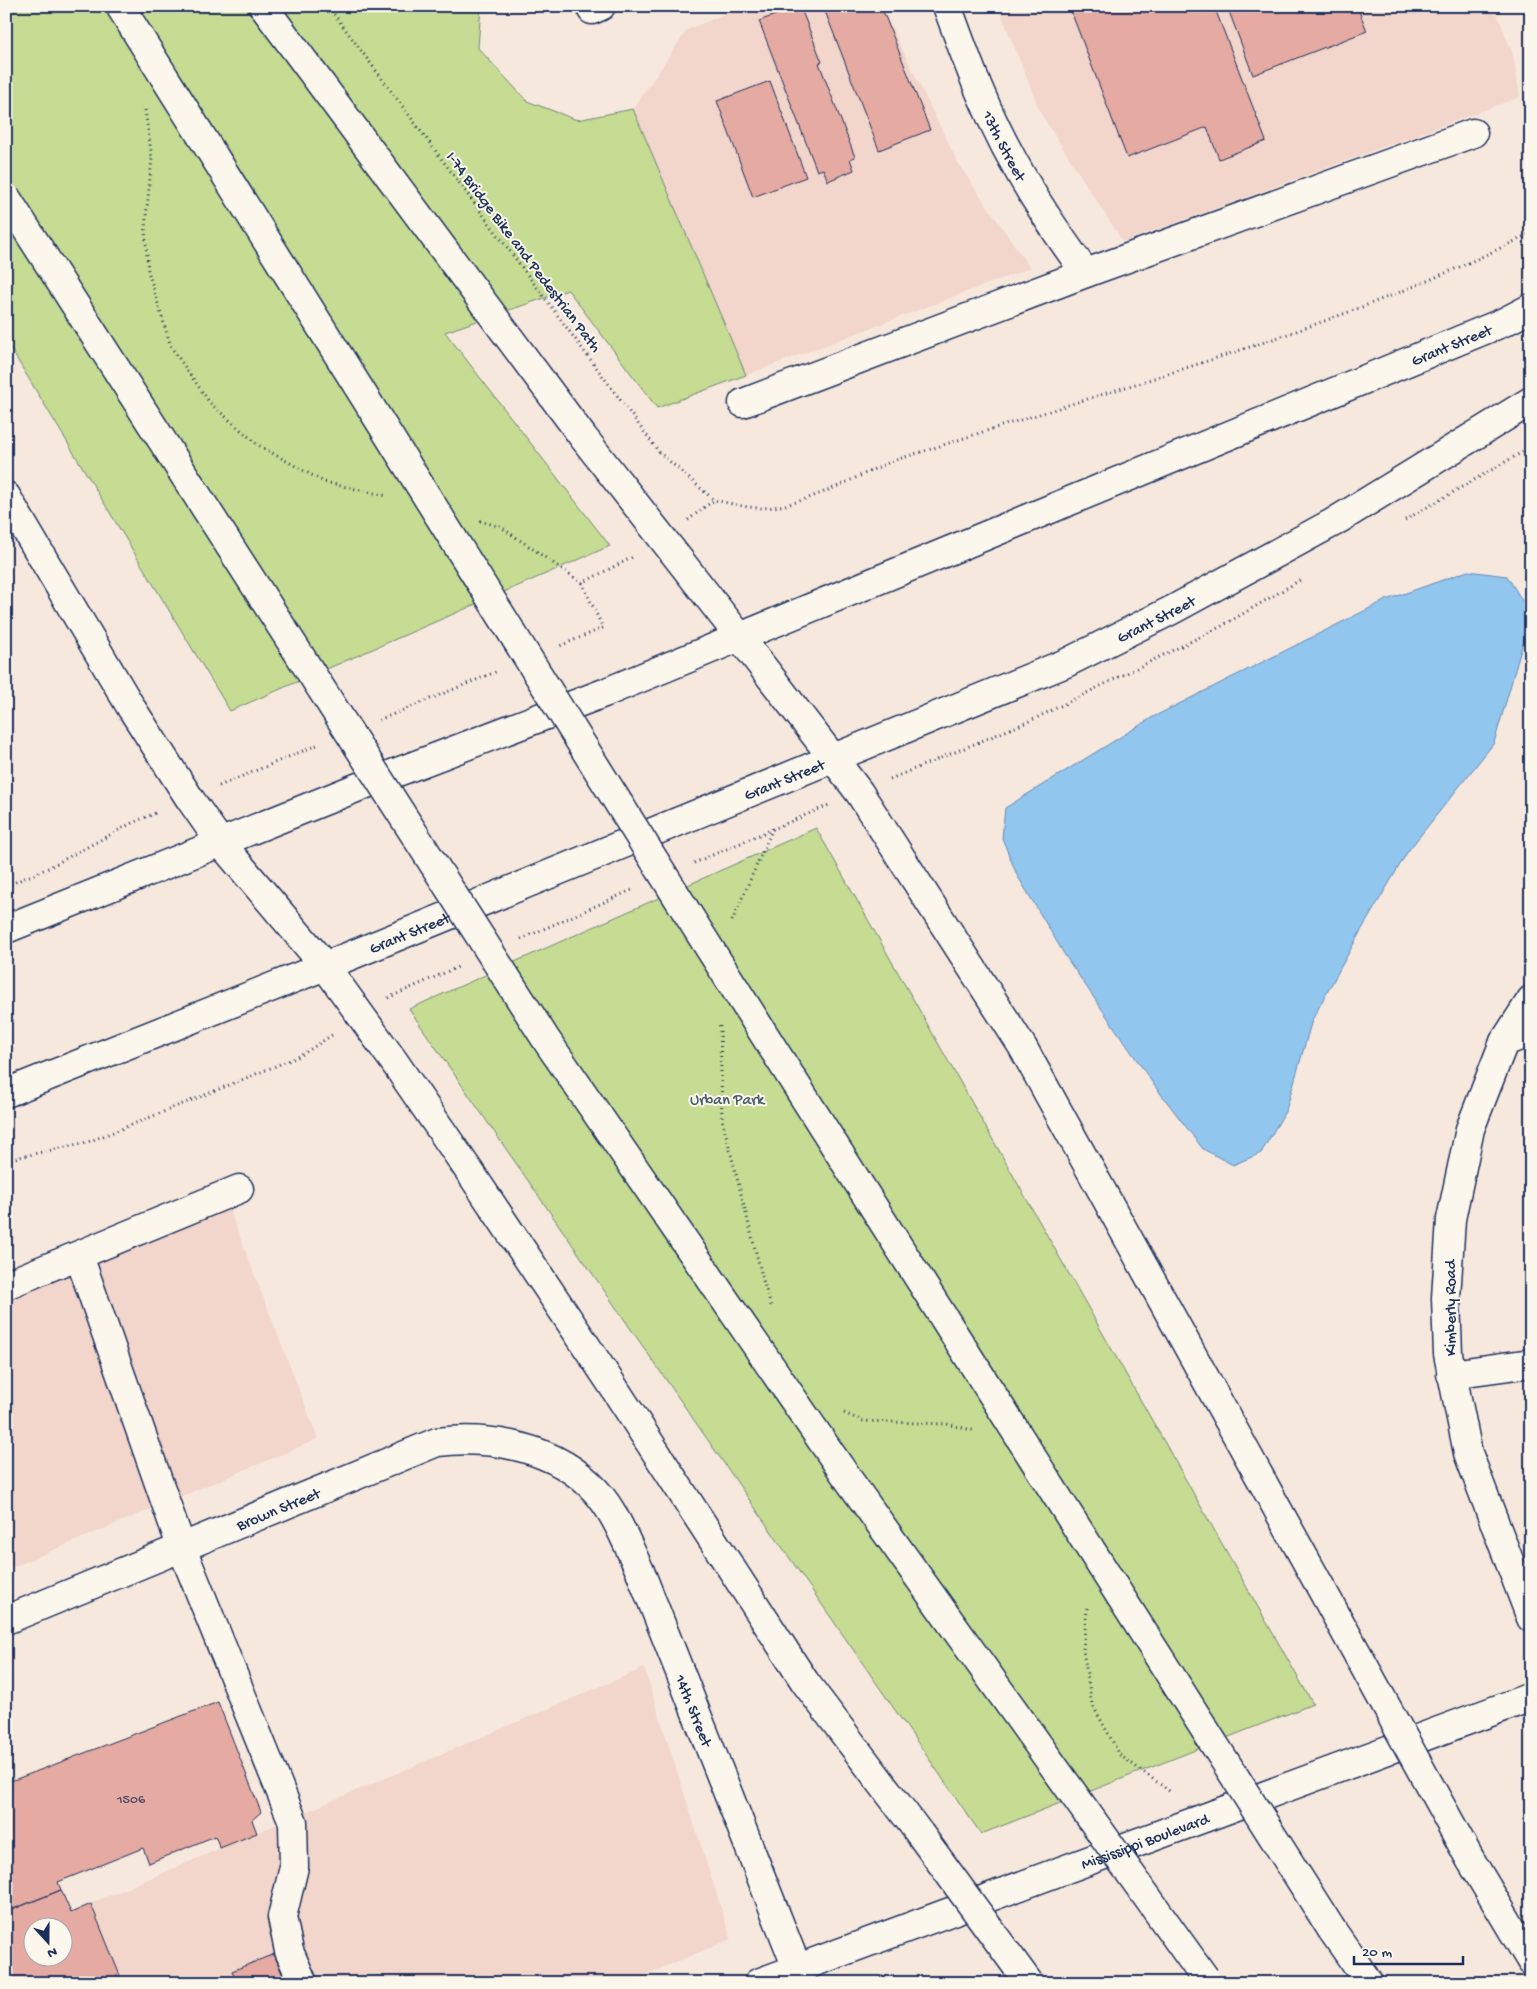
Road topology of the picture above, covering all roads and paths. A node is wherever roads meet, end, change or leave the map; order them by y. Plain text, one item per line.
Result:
1 (120, 6) edge
2 (263, 6) edge
3 (328, 6) edge
4 (947, 6) edge
5 (143, 101) dead end
6 (1474, 133) dead end
7 (6, 197) edge
8 (1529, 233) edge
9 (1531, 247) edge
10 (1086, 273) junction
11 (1531, 308) edge
12 (1531, 400) edge
13 (743, 403) dead end
14 (6, 496) edge
15 (389, 497) dead end
16 (473, 519) dead end
17 (634, 557) dead end
18 (582, 583) junction
19 (739, 636) junction
20 (548, 650) dead end
21 (502, 669) dead end
22 (374, 722) dead end
23 (318, 744) dead end
24 (832, 757) junction
25 (245, 774) dead end
26 (818, 810) dead end
27 (132, 823) dead end
28 (773, 828) junction
29 (220, 842) junction
30 (692, 863) dead end
31 (6, 886) edge
32 (639, 887) dead end
33 (729, 928) dead end
34 (6, 929) edge
35 (514, 942) dead end
36 (469, 962) dead end
37 (325, 966) junction
38 (388, 997) dead end
39 (1531, 1000) edge
40 (721, 1016) dead end
41 (1531, 1032) edge
42 (1504, 1042) junction
43 (320, 1043) dead end
44 (6, 1093) edge
45 (6, 1160) edge
46 (239, 1189) dead end
47 (79, 1256) junction
48 (6, 1285) edge
49 (774, 1315) dead end
50 (1531, 1363) edge
51 (1451, 1374) junction
52 (836, 1409) dead end
53 (983, 1433) dead end
54 (555, 1461) joint
55 (181, 1546) junction
56 (1087, 1602) dead end
57 (1531, 1618) edge
58 (6, 1620) edge
59 (1531, 1696) edge
60 (1172, 1793) dead end
61 (1531, 1962) edge
62 (800, 1975) edge
63 (1207, 1980) edge
64 (303, 1983) edge
65 (758, 1983) edge
66 (1029, 1983) edge
67 (1369, 1983) edge

1 - 67 main road, bridge
2 - 19 main road
3 - 8 path, I-74 Bridge Bike and Pedestrian Path
4 - 10 main road, 13th Street
5 - 15 path
6 - 10 main road
7 - 63 main road, bridge
8 - 9 path
10 - 13 main road
11 - 19 main road, Grant Street
12 - 24 main road, Grant Street
14 - 29 main road
16 - 18 path
17 - 18 path
18 - 20 path
19 - 24 main road
19 - 29 main road, Grant Street
21 - 22 path
23 - 25 path
24 - 37 main road, Grant Street
24 - 61 main road, bridge
26 - 28 path
27 - 31 path
28 - 30 path
28 - 33 path
29 - 34 main road, Grant Street
29 - 37 main road
32 - 35 path
36 - 38 path
37 - 44 main road, Grant Street
37 - 66 main road, bridge
39 - 42 main road, Kimberly Road
40 - 49 path
41 - 42 main road
42 - 51 main road, Kimberly Road
43 - 45 path
46 - 47 main road
47 - 48 main road
47 - 55 main road
50 - 51 main road
51 - 57 main road, Kimberly Road
52 - 53 path
54 - 55 main road, Brown Street
54 - 62 main road, 14th Street
55 - 58 main road, Brown Street
55 - 64 main road
56 - 60 path
59 - 62 main road, Mississippi Boulevard
62 - 65 main road, Mississippi Boulevard

